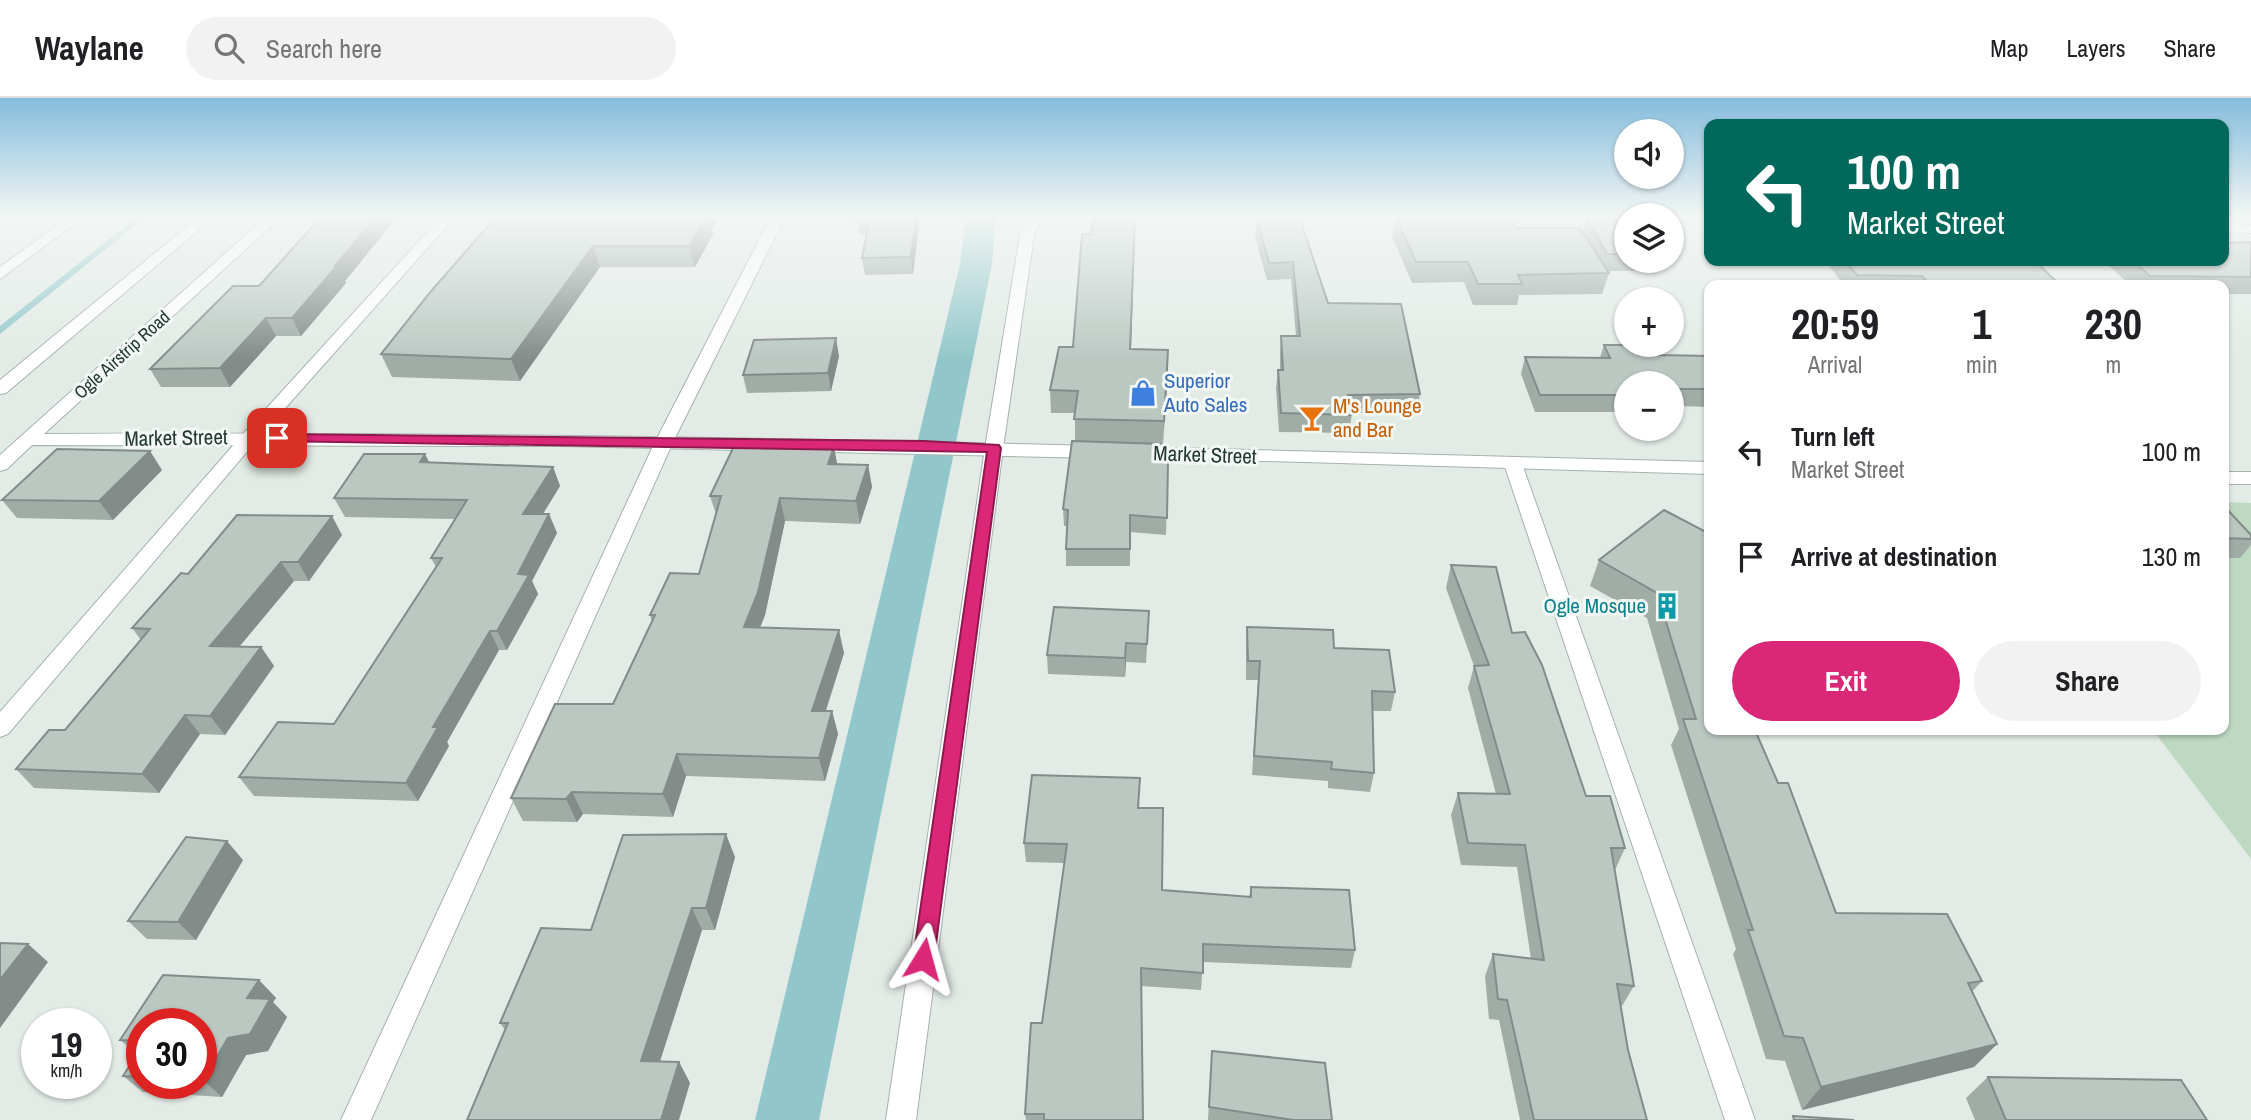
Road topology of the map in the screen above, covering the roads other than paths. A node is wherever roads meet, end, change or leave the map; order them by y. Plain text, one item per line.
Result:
1 (148, 265) edge
2 (221, 265) edge
3 (405, 265) edge
4 (753, 265) edge
5 (1021, 265) edge
6 (2, 385) edge
7 (250, 438) junction
8 (28, 440) junction
9 (663, 443) junction
10 (984, 448) junction
11 (1513, 464) junction
12 (0, 465) edge
13 (1704, 468) edge
14 (2229, 478) edge
15 (2251, 478) edge
16 (0, 728) edge
17 (356, 1120) edge
18 (901, 1120) edge
19 (1740, 1120) edge

1 - 6 street
2 - 8 street, Ogle Airstrip Road
3 - 7 street
4 - 9 street
5 - 10 street
7 - 8 street, Market Street
7 - 9 street, Market Street
7 - 16 street
8 - 12 street, Ogle Airstrip Road
9 - 10 street, Market Street
9 - 17 street
10 - 11 street, Market Street
10 - 18 street
11 - 13 street, Market Street
11 - 19 street
14 - 15 street

